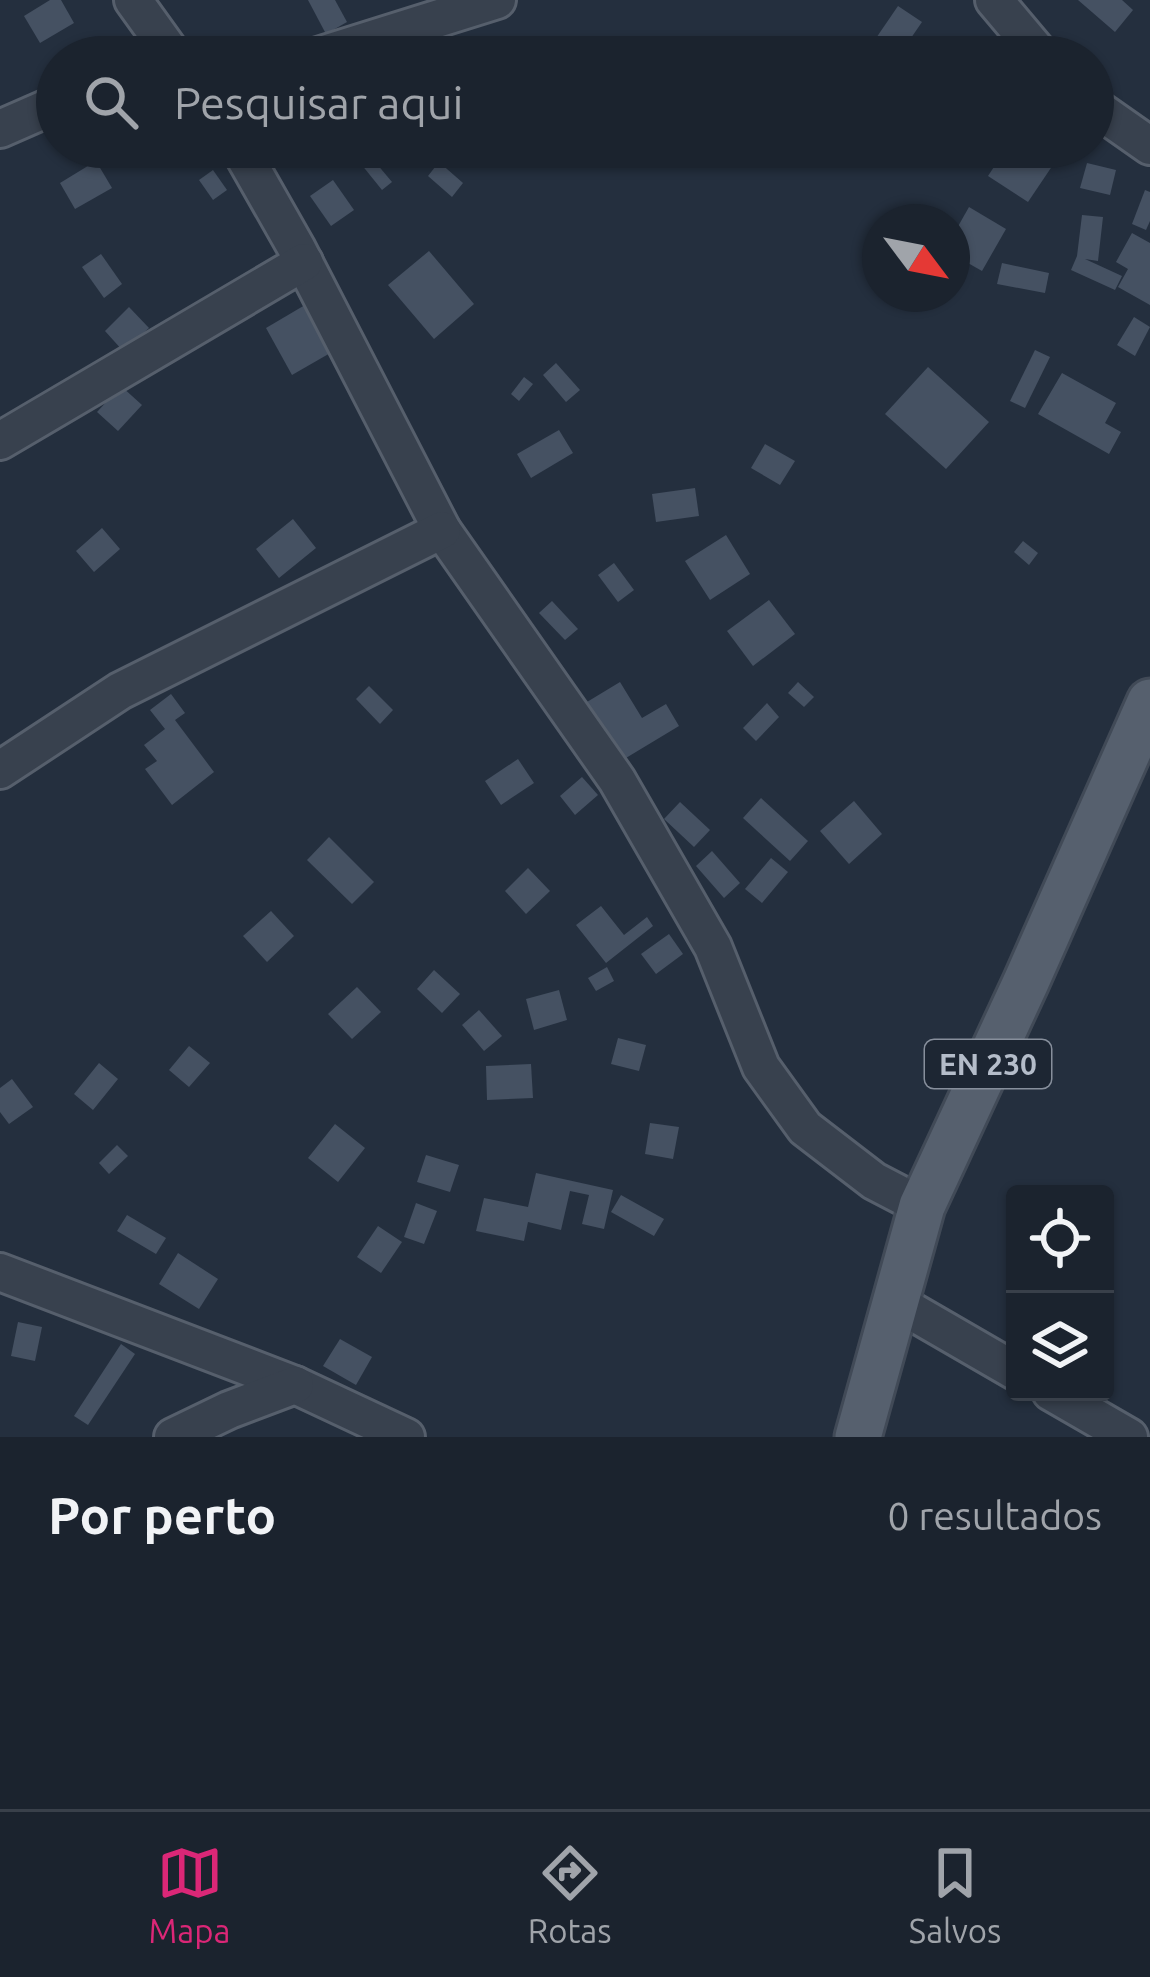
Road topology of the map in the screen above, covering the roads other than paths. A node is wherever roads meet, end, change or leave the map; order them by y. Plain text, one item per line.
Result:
1 (133, 0) edge
2 (496, 0) edge
3 (994, 0) edge
4 (157, 36) edge
5 (382, 36) edge
6 (1024, 36) edge
7 (36, 113) edge
8 (1114, 121) edge
9 (0, 129) edge
10 (1150, 146) edge
11 (251, 168) edge
12 (304, 262) junction
13 (0, 441) edge
14 (442, 530) junction
15 (1150, 702) edge
16 (0, 770) edge
17 (922, 1206) junction
18 (0, 1272) edge
19 (894, 1300) junction
20 (1006, 1366) edge
21 (295, 1385) junction
22 (1067, 1401) edge
23 (173, 1437) edge
24 (406, 1437) edge
25 (857, 1437) edge
26 (1129, 1437) edge

1 - 4 street
2 - 5 street
3 - 6 street
7 - 9 street
8 - 10 street
11 - 12 street
12 - 13 street
12 - 14 street
14 - 16 street
14 - 17 street
15 - 17 main road, EN 230
17 - 19 main road, EN 230
18 - 21 street
19 - 20 street
19 - 25 main road, EN 230
21 - 23 street
21 - 24 street
22 - 26 street

